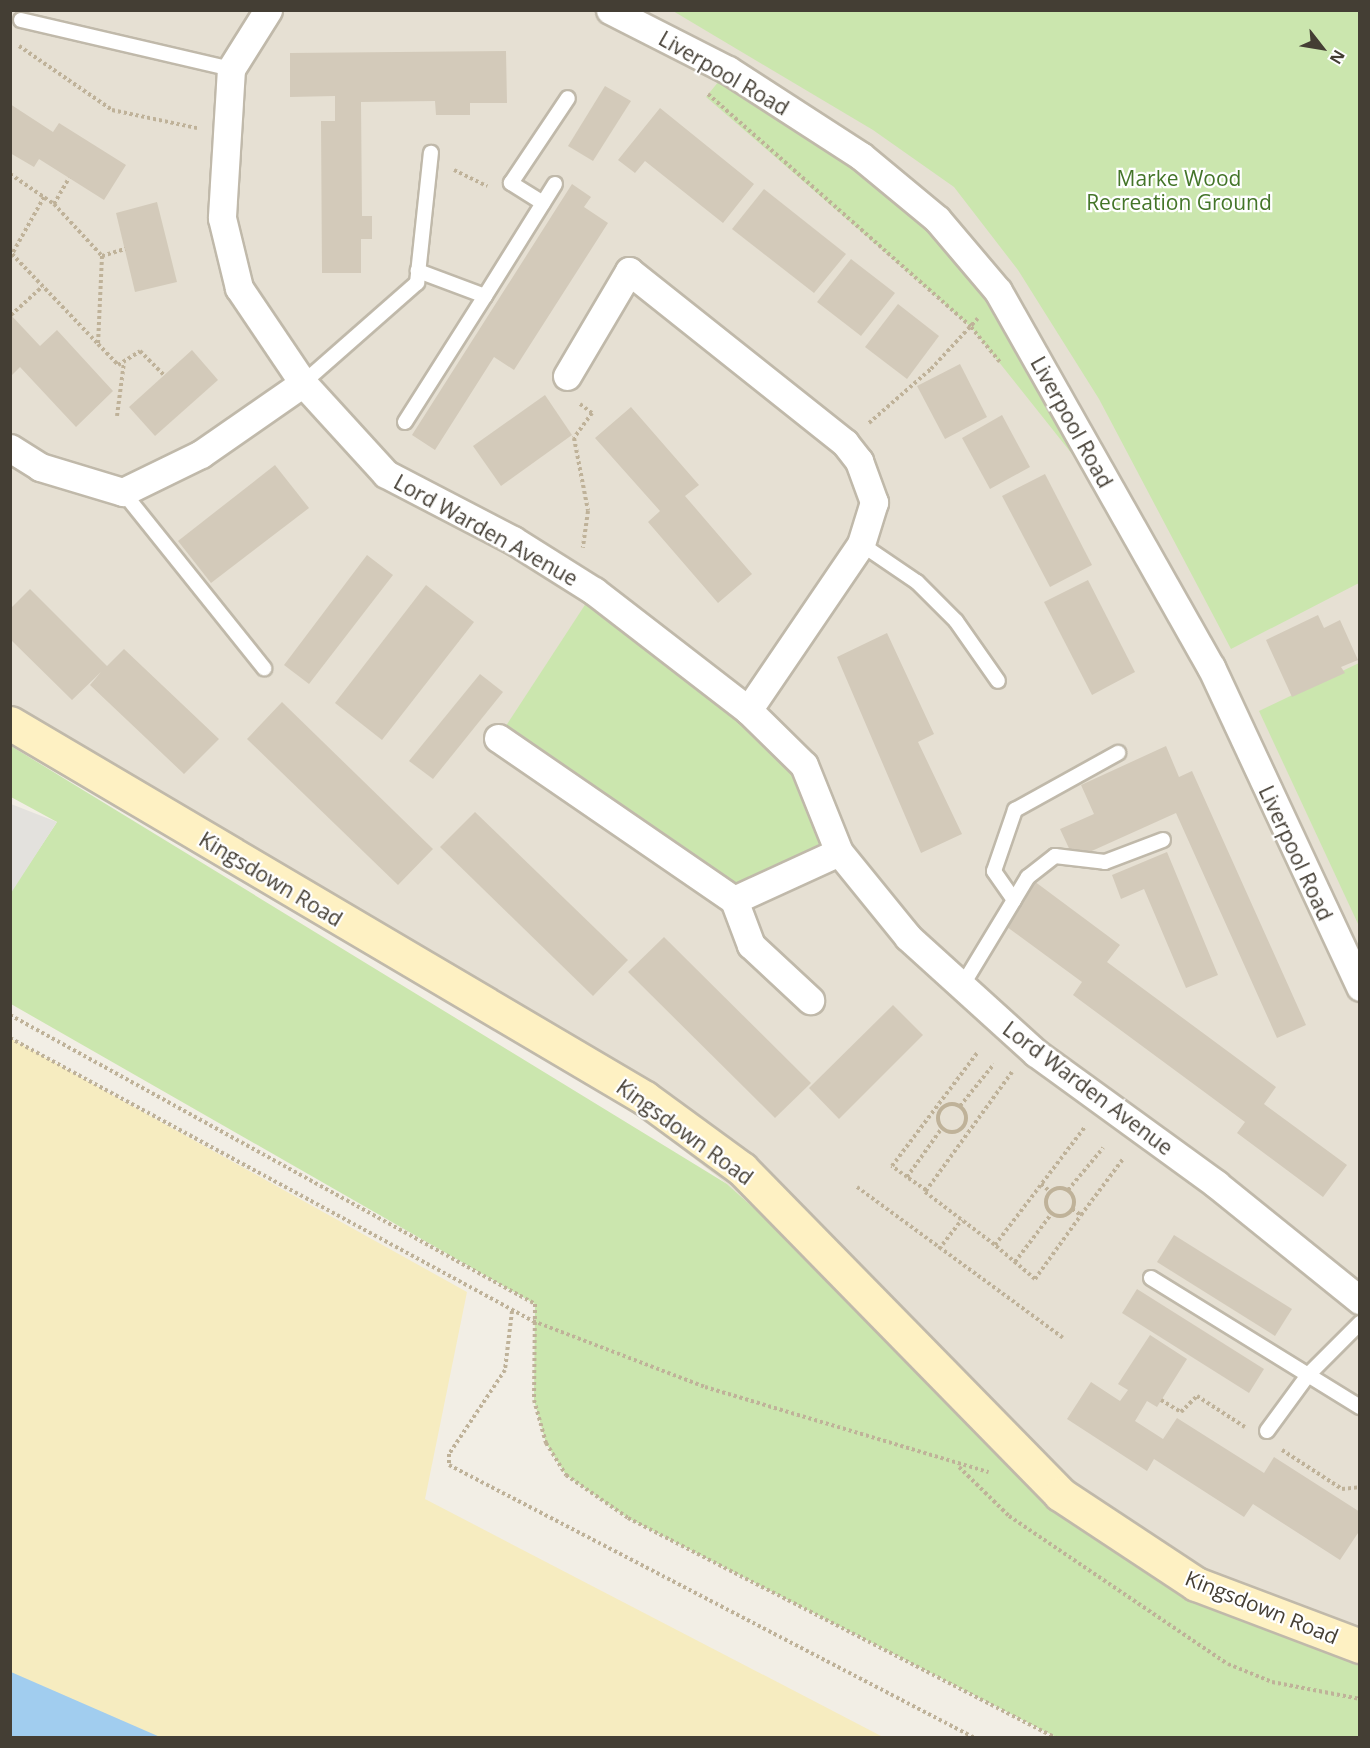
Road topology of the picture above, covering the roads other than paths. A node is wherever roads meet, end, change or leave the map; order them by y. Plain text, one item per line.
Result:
1 (268, 10) edge
2 (610, 10) edge
3 (21, 20) dead end
4 (231, 69) junction
5 (568, 98) dead end
6 (430, 159) road end
7 (555, 184) dead end
8 (543, 203) junction
9 (418, 271) junction
10 (485, 296) junction
11 (567, 376) road end
12 (303, 383) junction
13 (405, 422) dead end
14 (10, 448) edge
15 (123, 492) junction
16 (861, 544) junction
17 (264, 668) dead end
18 (998, 681) dead end
19 (748, 710) junction
20 (10, 723) edge
21 (498, 738) dead end
22 (1118, 753) dead end
23 (1163, 840) dead end
24 (839, 852) junction
25 (734, 900) junction
26 (1014, 900) junction
27 (962, 986) junction
28 (1359, 987) edge
29 (810, 1000) dead end
30 (1151, 1278) dead end
31 (1359, 1300) edge
32 (1359, 1323) edge
33 (1308, 1375) junction
34 (1359, 1407) edge
35 (1267, 1431) dead end
36 (1359, 1646) edge

1 - 4 street, Lord Warden Avenue
2 - 28 street, Liverpool Road
3 - 4 lane
4 - 12 street, Lord Warden Avenue
5 - 8 lane
6 - 9 lane
7 - 8 lane
8 - 10 lane
9 - 10 lane
9 - 12 lane
10 - 13 lane
11 - 16 street
12 - 15 street
12 - 19 street, Lord Warden Avenue
14 - 15 street
15 - 17 lane
16 - 18 lane
16 - 19 street
19 - 24 street, Lord Warden Avenue
20 - 36 street, Kingsdown Road
21 - 25 street
22 - 26 lane
23 - 26 lane
24 - 25 street
24 - 27 street, Lord Warden Avenue
25 - 29 street
26 - 27 lane
27 - 31 street, Lord Warden Avenue
30 - 33 lane
32 - 33 lane
33 - 34 lane
33 - 35 lane

